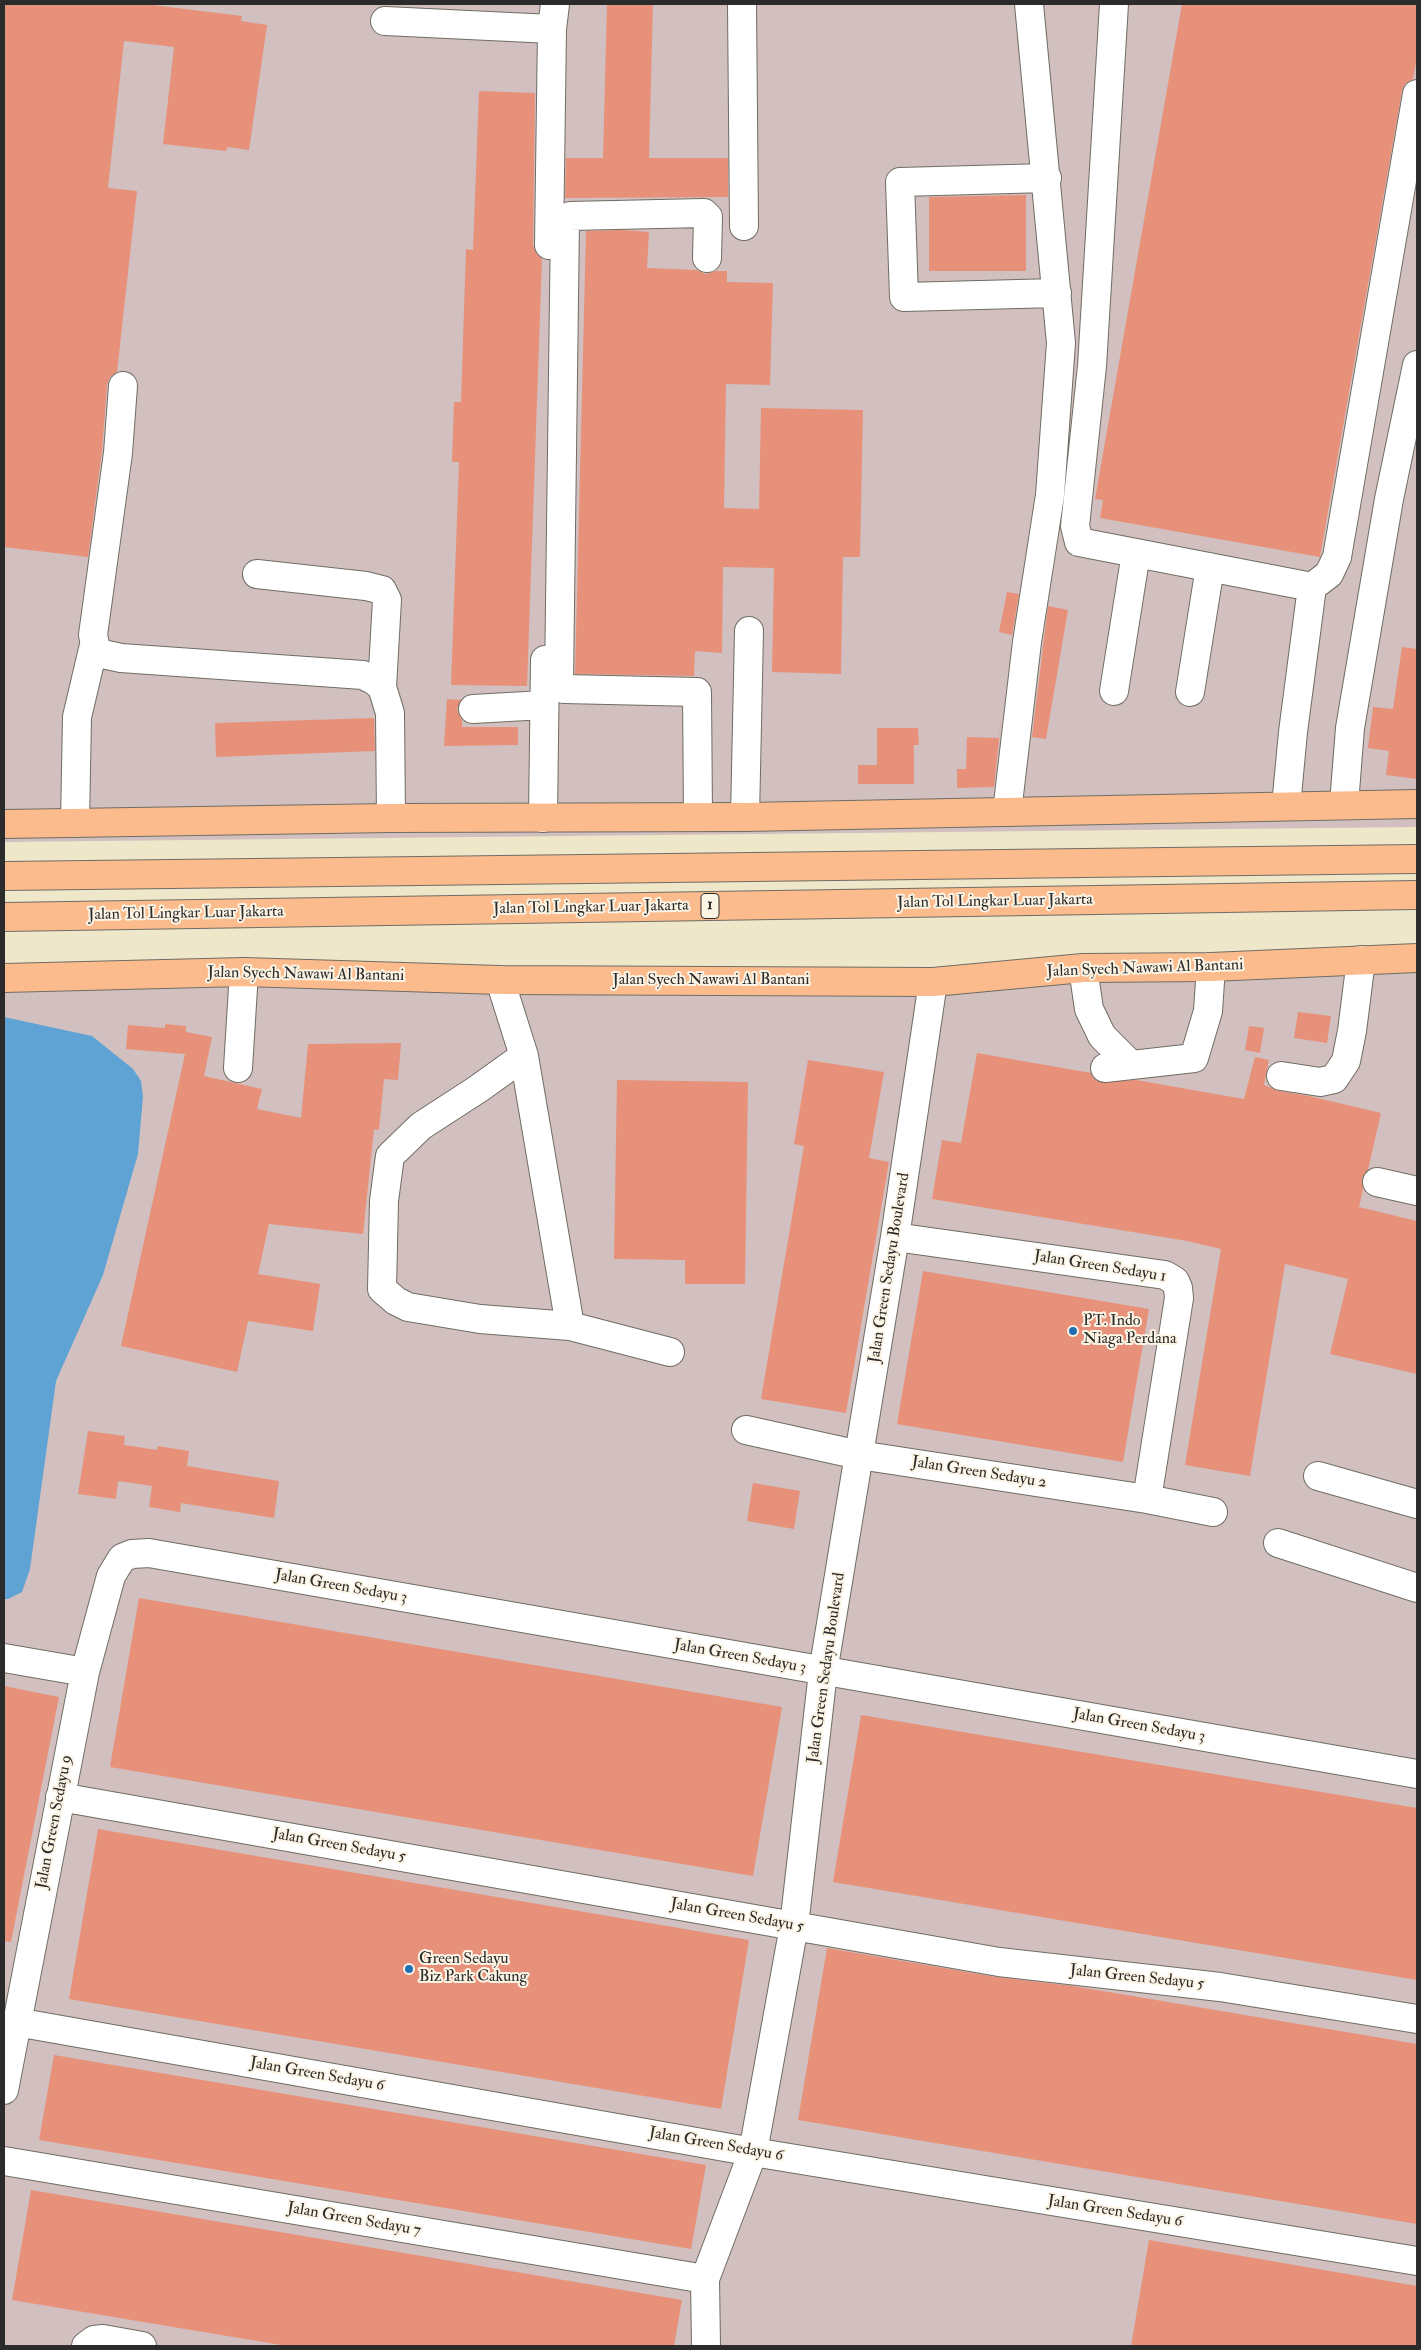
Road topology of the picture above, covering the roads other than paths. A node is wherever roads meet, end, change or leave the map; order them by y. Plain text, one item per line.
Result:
1 (742, 4) edge
2 (1029, 4) edge
3 (1114, 4) edge
4 (553, 16) edge
5 (384, 21) dead end
6 (1417, 94) edge
7 (1047, 178) junction
8 (744, 226) dead end
9 (707, 258) dead end
10 (1057, 293) junction
11 (1417, 365) edge
12 (123, 386) dead end
13 (1136, 553) junction
14 (1210, 567) junction
15 (257, 574) dead end
16 (1312, 586) junction
17 (749, 632) dead end
18 (94, 645) junction
19 (382, 687) junction
20 (1114, 691) dead end
21 (1190, 692) dead end
22 (544, 705) junction
23 (473, 709) dead end
24 (1344, 804) junction
25 (1417, 804) edge
26 (1286, 806) junction
27 (1007, 812) junction
28 (698, 817) junction
29 (745, 817) junction
30 (391, 818) junction
31 (543, 818) junction
32 (75, 823) junction
33 (4, 824) edge
34 (1417, 859) edge
35 (4, 876) edge
36 (1417, 895) edge
37 (4, 917) edge
38 (1417, 958) edge
39 (1361, 960) junction
40 (1211, 967) junction
41 (1083, 968) junction
42 (244, 972) junction
43 (4, 978) edge
44 (500, 980) junction
45 (933, 982) junction
46 (524, 1056) junction
47 (238, 1068) dead end
48 (1281, 1076) dead end
49 (1377, 1182) dead end
50 (1417, 1191) edge
51 (895, 1236) junction
52 (570, 1326) junction
53 (670, 1352) dead end
54 (746, 1430) dead end
55 (859, 1455) junction
56 (1318, 1476) dead end
57 (1147, 1498) junction
58 (1417, 1504) edge
59 (1214, 1512) dead end
60 (1278, 1543) dead end
61 (122, 1558) joint
62 (1417, 1588) edge
63 (4, 1658) edge
64 (85, 1672) junction
65 (823, 1672) junction
66 (1417, 1774) edge
67 (60, 1797) junction
68 (794, 1926) junction
69 (1417, 2019) edge
70 (16, 2022) junction
71 (4, 2090) edge
72 (753, 2152) junction
73 (4, 2160) edge
74 (1417, 2261) edge
75 (705, 2279) junction
76 (86, 2346) edge
77 (142, 2346) edge
78 (706, 2346) edge

1 - 8 street
2 - 7 street
3 - 13 street
4 - 5 street
4 - 22 street
6 - 16 street
7 - 10 street
7 - 10 street
9 - 28 street
10 - 27 street
11 - 24 street
12 - 18 street
13 - 14 street
13 - 20 street
14 - 16 street
14 - 21 street
15 - 19 street
16 - 26 street
17 - 29 street
18 - 19 street
18 - 32 street
19 - 30 street
22 - 23 street
22 - 31 street
24 - 25 highway
24 - 26 highway
26 - 27 highway
27 - 29 highway
28 - 29 highway
28 - 31 highway
30 - 31 highway
30 - 32 highway
32 - 33 highway
34 - 35 highway
36 - 37 highway, Jalan Tol Lingkar Luar Jakarta / 1
38 - 39 highway, Jalan Syech Nawawi Al Bantani
39 - 40 highway, Jalan Syech Nawawi Al Bantani
39 - 48 street
40 - 41 highway, Jalan Syech Nawawi Al Bantani
40 - 41 street
41 - 45 highway, Jalan Syech Nawawi Al Bantani
42 - 43 highway, Jalan Syech Nawawi Al Bantani
42 - 44 highway, Jalan Syech Nawawi Al Bantani
42 - 47 street
44 - 45 highway, Jalan Syech Nawawi Al Bantani
44 - 46 street
45 - 51 street, Jalan Green Sedayu Boulevard
46 - 52 street
46 - 52 street
49 - 50 street
51 - 55 street, Jalan Green Sedayu Boulevard
51 - 57 street, Jalan Green Sedayu 1
52 - 53 street
54 - 55 street, Jalan Green Sedayu 2
55 - 57 street, Jalan Green Sedayu 2
55 - 65 street, Jalan Green Sedayu Boulevard
56 - 58 street
57 - 59 street, Jalan Green Sedayu 2
60 - 62 street
61 - 64 street, Jalan Green Sedayu 9
61 - 65 street, Jalan Green Sedayu 3
63 - 64 street
64 - 67 street, Jalan Green Sedayu 9
65 - 66 street, Jalan Green Sedayu 3
65 - 68 street, Jalan Green Sedayu Boulevard
67 - 68 street, Jalan Green Sedayu 5
67 - 70 street, Jalan Green Sedayu 9
68 - 69 street, Jalan Green Sedayu 5
68 - 72 street, Jalan Green Sedayu Boulevard
70 - 71 street, Jalan Green Sedayu 9
70 - 72 street, Jalan Green Sedayu 6
72 - 74 street, Jalan Green Sedayu 6
72 - 75 street, Jalan Green Sedayu Boulevard
73 - 75 street, Jalan Green Sedayu 7
75 - 78 street, Jalan Green Sedayu Boulevard
76 - 77 street

